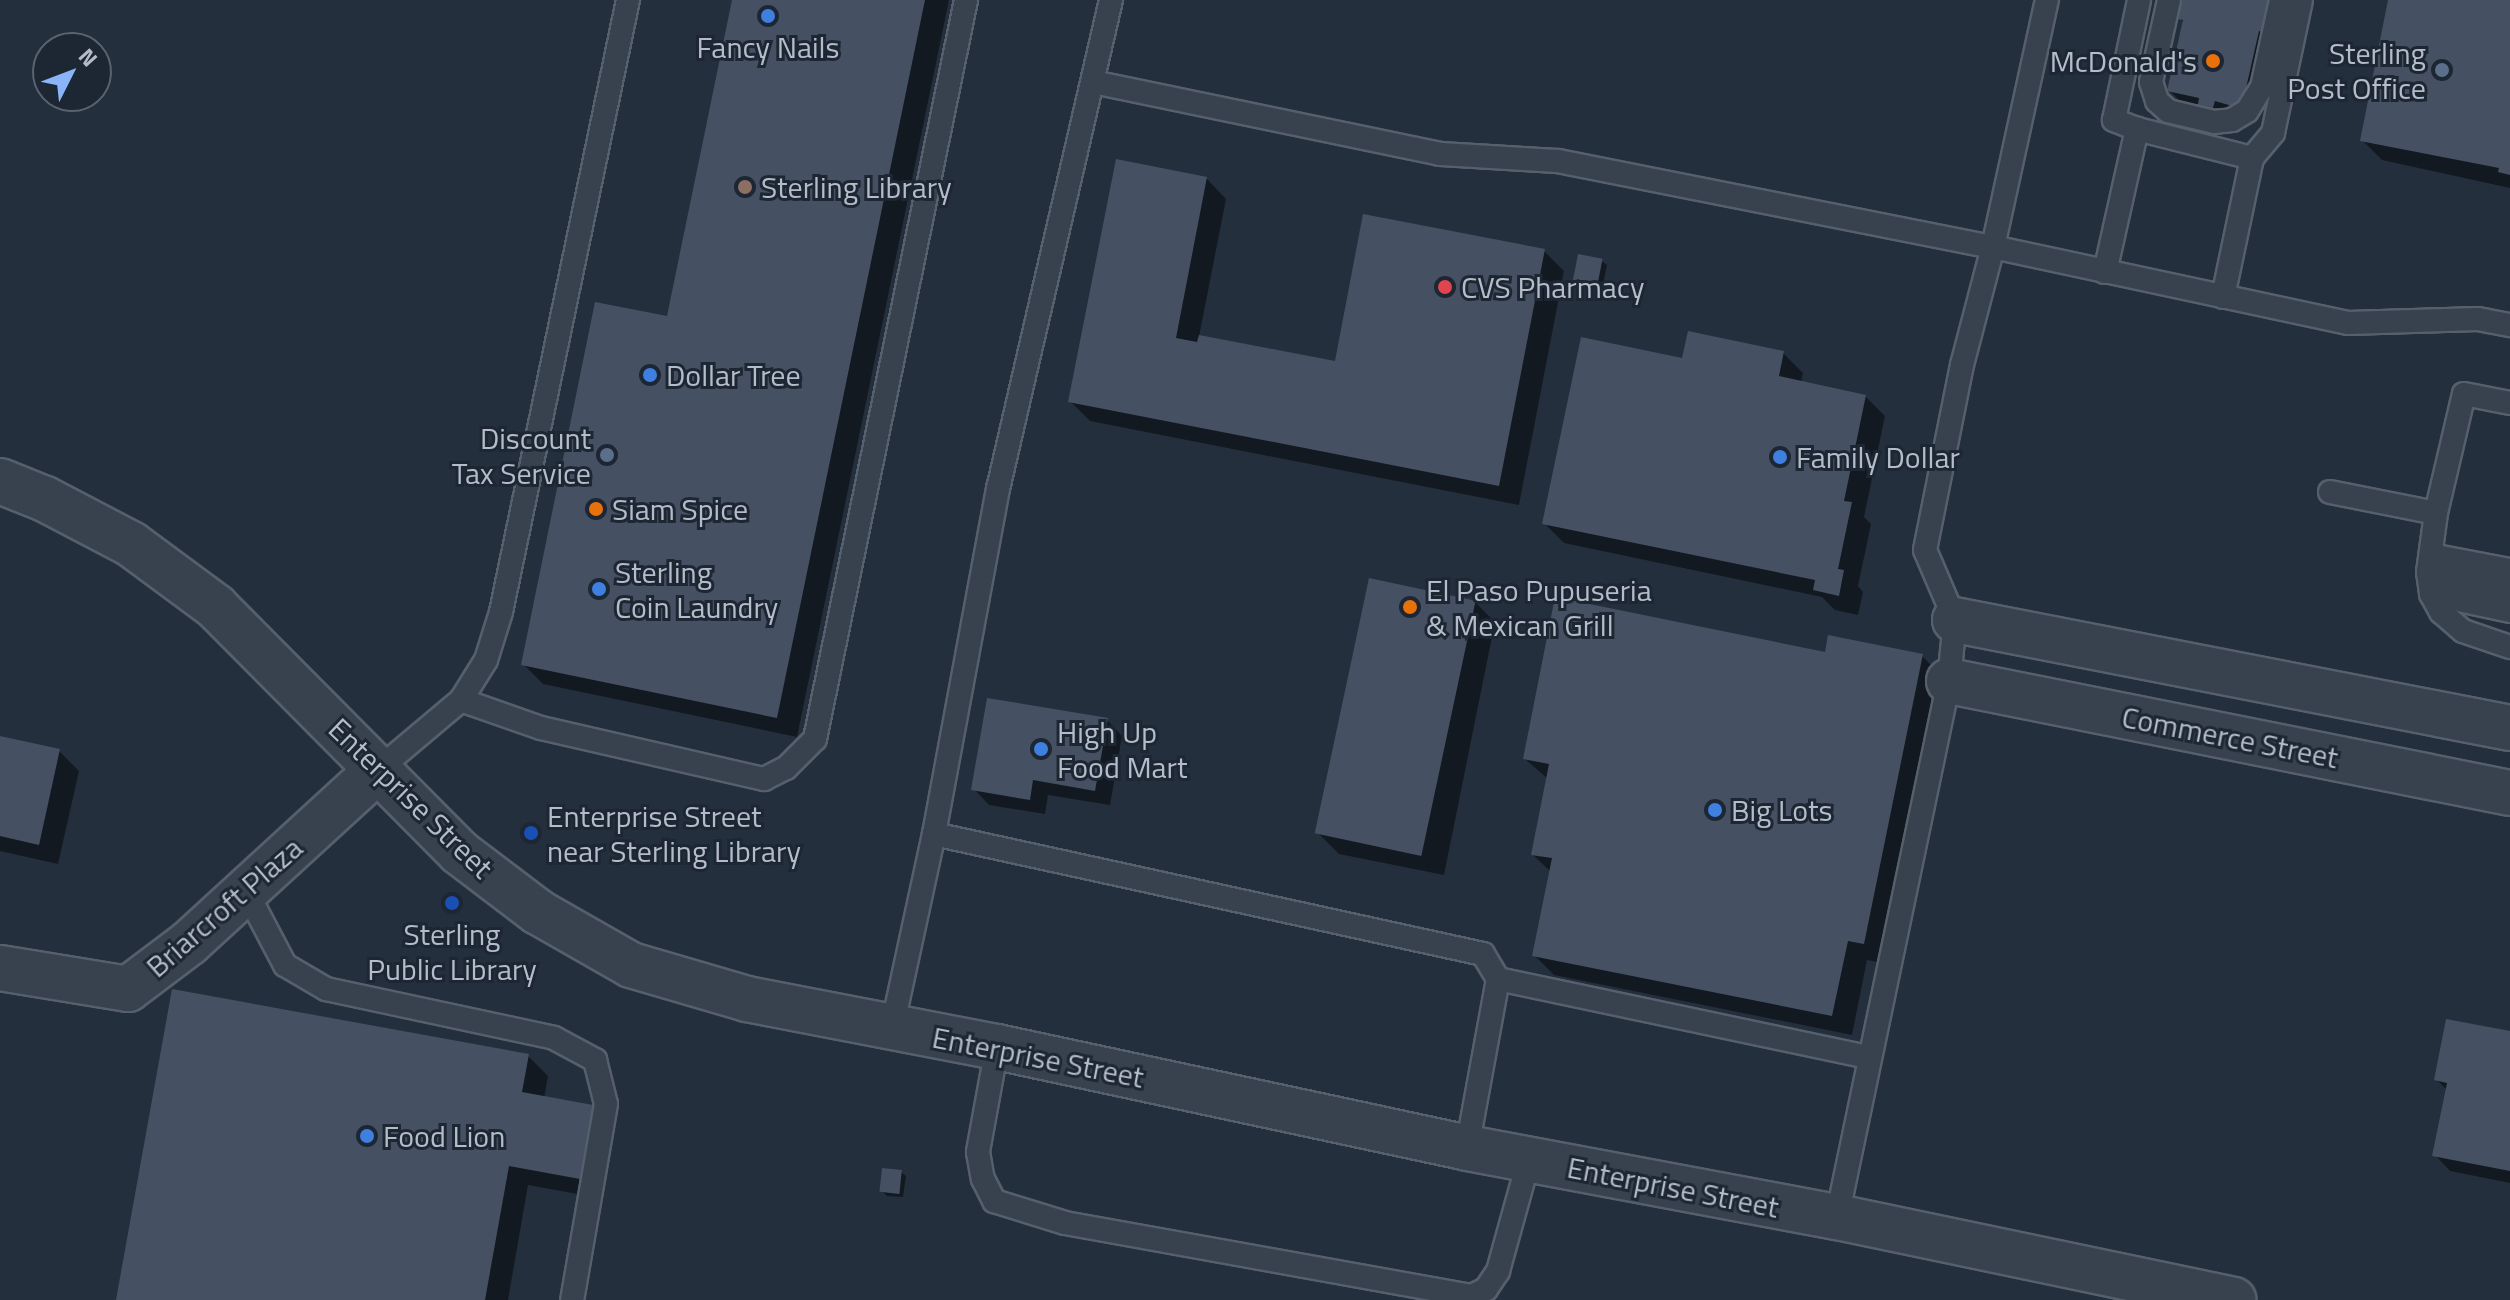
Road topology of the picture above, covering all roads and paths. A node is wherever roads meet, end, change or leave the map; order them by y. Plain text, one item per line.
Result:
1 (628, 0) edge
2 (966, 0) edge
3 (1111, 0) edge
4 (2047, 0) edge
5 (2139, 0) edge
6 (2169, 0) edge
7 (2281, 0) edge
8 (2301, 0) edge
9 (1093, 82) junction
10 (2137, 129) junction
11 (2252, 158) junction
12 (1993, 247) junction
13 (2105, 272) junction
14 (2223, 297) junction
15 (2510, 325) edge
16 (2510, 403) edge
17 (0, 481) edge
18 (2330, 492) dead end
19 (2436, 513) junction
20 (2510, 570) edge
21 (2430, 574) junction
22 (2510, 590) edge
23 (2510, 611) edge
24 (1955, 620) junction
25 (2510, 647) edge
26 (1949, 681) junction
27 (461, 700) junction
28 (2510, 728) edge
29 (379, 769) junction
30 (2510, 793) edge
31 (934, 834) junction
32 (246, 891) junction
33 (0, 968) edge
34 (1498, 979) junction
35 (892, 1028) junction
36 (997, 1047) junction
37 (1869, 1057) junction
38 (1467, 1148) junction
39 (1529, 1159) junction
40 (1837, 1217) junction
41 (2171, 1294) edge
42 (572, 1300) edge
43 (2233, 1300) edge

1 - 27 lane
2 - 27 lane
3 - 9 lane
4 - 12 lane
5 - 10 lane
6 - 7 lane
8 - 11 lane
9 - 12 lane
9 - 31 lane
10 - 11 lane
10 - 13 lane
11 - 14 lane
12 - 13 lane
12 - 24 lane
13 - 14 lane
14 - 15 lane
16 - 19 lane
17 - 29 street, Enterprise Street
18 - 19 lane
19 - 21 lane
20 - 21 lane
21 - 22 lane
21 - 23 lane
21 - 25 lane
24 - 26 lane
24 - 28 street, Commerce Street
26 - 30 street, Commerce Street
26 - 37 lane
27 - 29 lane
29 - 32 street, Briarcroft Plaza
29 - 35 street, Enterprise Street
31 - 34 lane
31 - 35 lane
32 - 33 street, Briarcroft Plaza
32 - 42 lane
34 - 37 lane
34 - 38 lane
35 - 36 street, Enterprise Street
36 - 38 street, Enterprise Street
36 - 39 lane
37 - 40 lane
38 - 39 street, Enterprise Street
39 - 40 street, Enterprise Street
40 - 41 street, Enterprise Street
41 - 43 street, Enterprise Street

